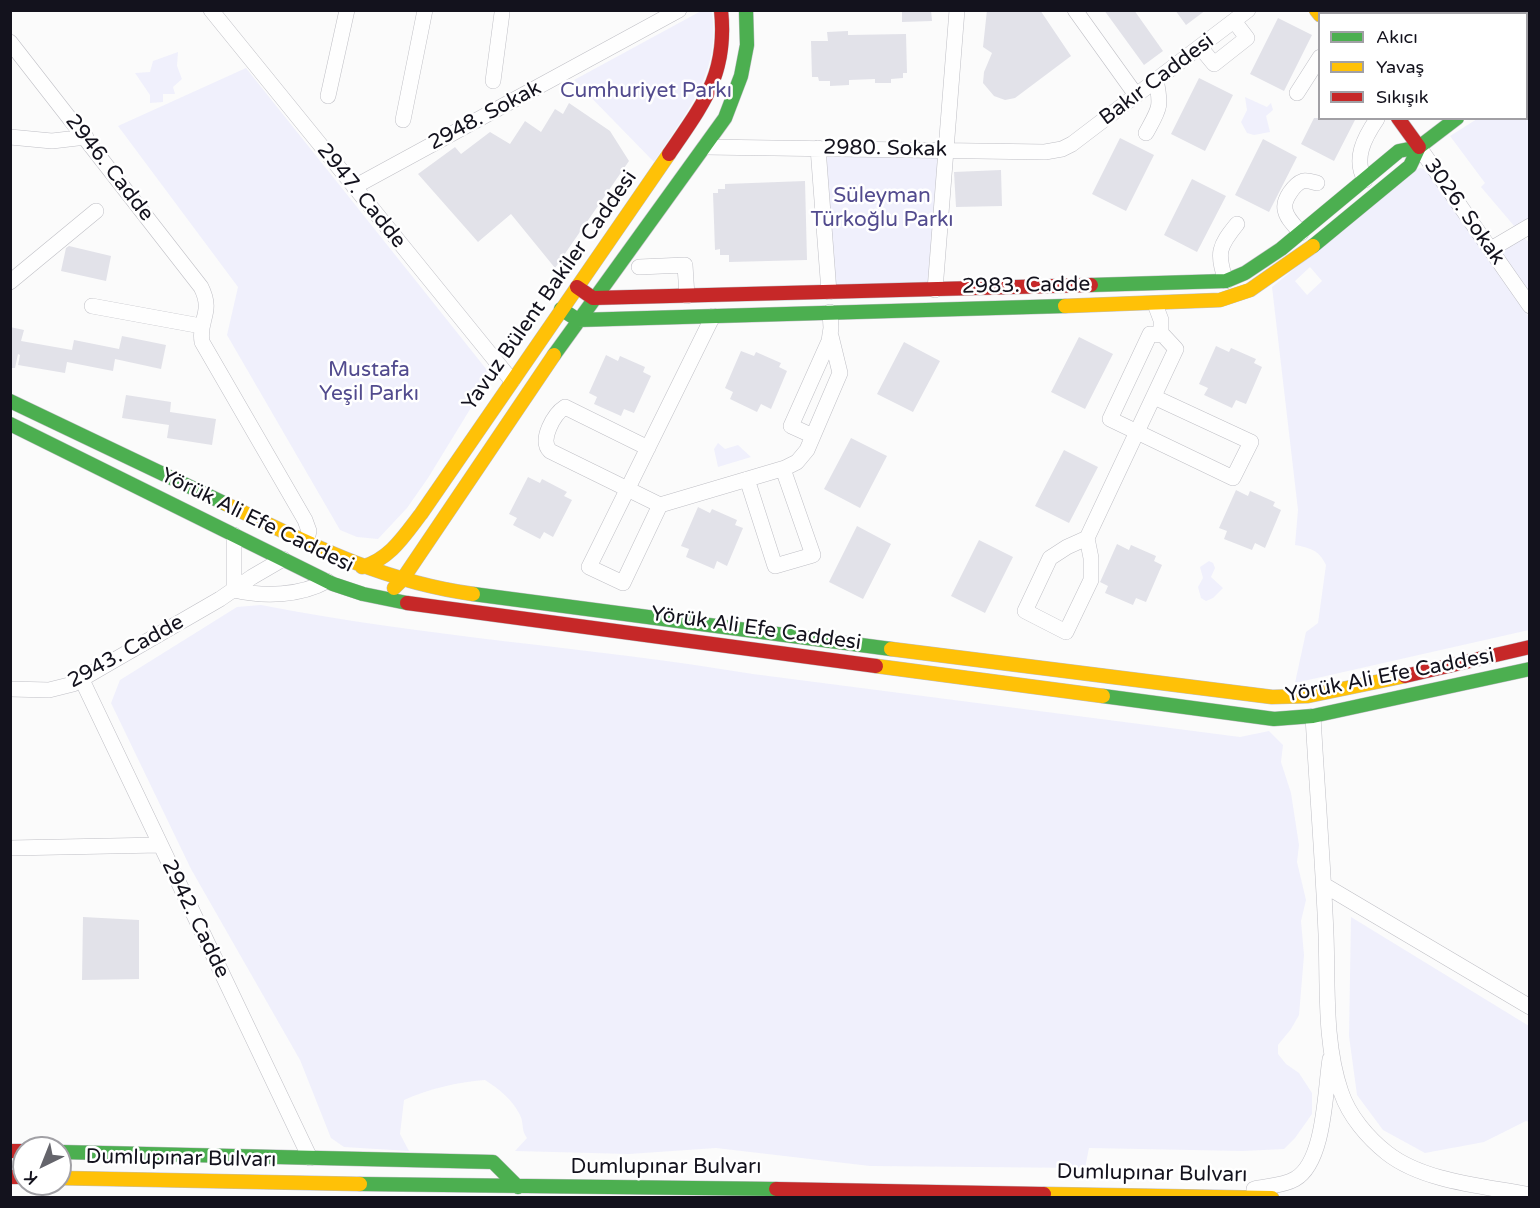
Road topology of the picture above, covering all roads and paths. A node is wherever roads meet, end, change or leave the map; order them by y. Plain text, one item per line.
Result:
1 (211, 10) edge
2 (347, 10) edge
3 (425, 10) edge
4 (679, 10) edge
5 (721, 10) edge
6 (746, 10) edge
7 (957, 10) edge
8 (1075, 10) edge
9 (499, 11) edge
10 (1239, 15) edge
11 (10, 42) edge
12 (1200, 47) junction
13 (1318, 60) edge
14 (1156, 80) junction
15 (493, 81) dead end
16 (1297, 93) dead end
17 (1136, 95) junction
18 (328, 96) dead end
19 (403, 120) dead end
20 (1376, 120) edge
21 (1399, 120) edge
22 (1454, 120) edge
23 (1146, 133) dead end
24 (10, 137) edge
25 (86, 137) junction
26 (705, 147) junction
27 (1419, 147) junction
28 (818, 148) junction
29 (1065, 148) joint
30 (945, 150) junction
31 (1365, 180) junction
32 (1317, 183) dead end
33 (354, 187) junction
34 (96, 211) dead end
35 (1237, 224) dead end
36 (1530, 226) edge
37 (1301, 234) junction
38 (1491, 249) junction
39 (639, 267) dead end
40 (1233, 278) junction
41 (10, 282) edge
42 (577, 287) junction
43 (935, 290) junction
44 (1250, 290) junction
45 (829, 292) junction
46 (687, 296) junction
47 (593, 298) junction
48 (1155, 304) junction
49 (92, 306) dead end
50 (1530, 306) edge
51 (561, 309) junction
52 (830, 312) junction
53 (713, 316) junction
54 (578, 320) junction
55 (201, 326) junction
56 (1161, 334) junction
57 (831, 336) junction
58 (512, 381) junction
59 (527, 393) junction
60 (1154, 397) junction
61 (10, 401) edge
62 (10, 424) edge
63 (1137, 432) junction
64 (813, 436) junction
65 (648, 448) junction
66 (783, 469) junction
67 (747, 479) junction
68 (627, 489) junction
69 (660, 505) junction
70 (234, 535) junction
71 (1087, 538) junction
72 (306, 543) junction
73 (283, 559) junction
74 (362, 567) junction
75 (402, 580) junction
76 (327, 581) junction
77 (234, 590) junction
78 (369, 595) junction
79 (1530, 647) edge
80 (1530, 669) edge
81 (82, 680) junction
82 (10, 689) edge
83 (1308, 696) junction
84 (1312, 717) junction
85 (160, 845) junction
86 (10, 848) edge
87 (1324, 885) junction
88 (1530, 1007) edge
89 (1331, 1050) junction
90 (72, 1152) edge
91 (310, 1158) junction
92 (72, 1178) edge
93 (518, 1187) junction
94 (1211, 1196) edge
95 (1530, 1196) edge
96 (1272, 1197) edge

1 - 33 street, 2947. Cadde
2 - 18 street
3 - 19 street
4 - 33 street, 2948. Sokak
5 - 42 main road, Yavuz Bülent Bakiler Caddesi
6 - 26 main road, Yavuz Bülent Bakiler Caddesi
7 - 30 street
8 - 17 street
9 - 15 street
10 - 12 street, Bakır Caddesi
10 - 12 street
11 - 25 street, 2946. Cadde
12 - 14 street, Bakır Caddesi
13 - 16 street
14 - 17 street, Bakır Caddesi
14 - 23 street
17 - 29 street, Bakır Caddesi
20 - 31 street
21 - 27 main road
22 - 27 main road, 2983. Cadde
24 - 25 street
25 - 55 street, 2946. Cadde
26 - 28 street, 2980. Sokak
26 - 47 main road, Yavuz Bülent Bakiler Caddesi
27 - 31 main road, 2983. Cadde
27 - 38 street, 3026. Sokak
27 - 44 main road, 2983. Cadde
28 - 30 street, 2980. Sokak
28 - 45 street
29 - 30 street, 2980. Sokak
30 - 43 street
31 - 37 main road, 2983. Cadde
32 - 37 street
33 - 58 street, 2947. Cadde
34 - 41 street
35 - 40 street
36 - 38 street
37 - 40 main road, 2983. Cadde
38 - 50 street, 3026. Sokak
39 - 46 street
40 - 43 main road, 2983. Cadde
40 - 44 main road
42 - 47 main road
42 - 51 main road, Yavuz Bülent Bakiler Caddesi
43 - 45 main road, 2983. Cadde
44 - 48 main road, 2983. Cadde
45 - 46 main road, 2983. Cadde
45 - 52 main road
46 - 47 main road, 2983. Cadde
47 - 54 main road, Yavuz Bülent Bakiler Caddesi
48 - 52 main road, 2983. Cadde
48 - 56 street
49 - 55 street
51 - 54 main road
51 - 58 main road, Yavuz Bülent Bakiler Caddesi
52 - 53 main road, 2983. Cadde
52 - 57 street
53 - 54 main road, 2983. Cadde
53 - 65 street
54 - 59 main road, Yavuz Bülent Bakiler Caddesi
55 - 72 street
56 - 60 street
56 - 63 street
57 - 64 street
57 - 64 street
58 - 59 main road
58 - 74 main road, Yavuz Bülent Bakiler Caddesi
59 - 75 main road, Yavuz Bülent Bakiler Caddesi
60 - 63 street
60 - 63 street
61 - 72 main road, Yörük Ali Efe Caddesi
62 - 70 main road, Yörük Ali Efe Caddesi
63 - 71 street
64 - 66 street
65 - 68 street
65 - 68 street
66 - 67 street
66 - 67 street
67 - 69 street
68 - 69 street
68 - 69 street
70 - 73 main road, Yörük Ali Efe Caddesi
70 - 77 street
71 - 71 street
72 - 73 main road
72 - 74 main road, Yörük Ali Efe Caddesi
73 - 76 main road, Yörük Ali Efe Caddesi
73 - 77 street, 2943. Cadde
74 - 75 main road, Yörük Ali Efe Caddesi
75 - 78 main road
75 - 83 main road, Yörük Ali Efe Caddesi
76 - 77 street
76 - 78 main road, Yörük Ali Efe Caddesi
77 - 81 street, 2943. Cadde
78 - 84 main road, Yörük Ali Efe Caddesi
79 - 83 main road, Yörük Ali Efe Caddesi
80 - 84 main road, Yörük Ali Efe Caddesi
81 - 82 street, 2943. Cadde
81 - 85 street, 2942. Cadde
83 - 84 main road
84 - 87 street
85 - 86 street
85 - 91 street, 2942. Cadde
87 - 88 street
87 - 89 street
89 - 94 street
89 - 95 street
90 - 91 main road
91 - 93 main road
92 - 93 main road, Dumlupınar Bulvarı
93 - 94 main road, Dumlupınar Bulvarı
94 - 96 main road, Dumlupınar Bulvarı

